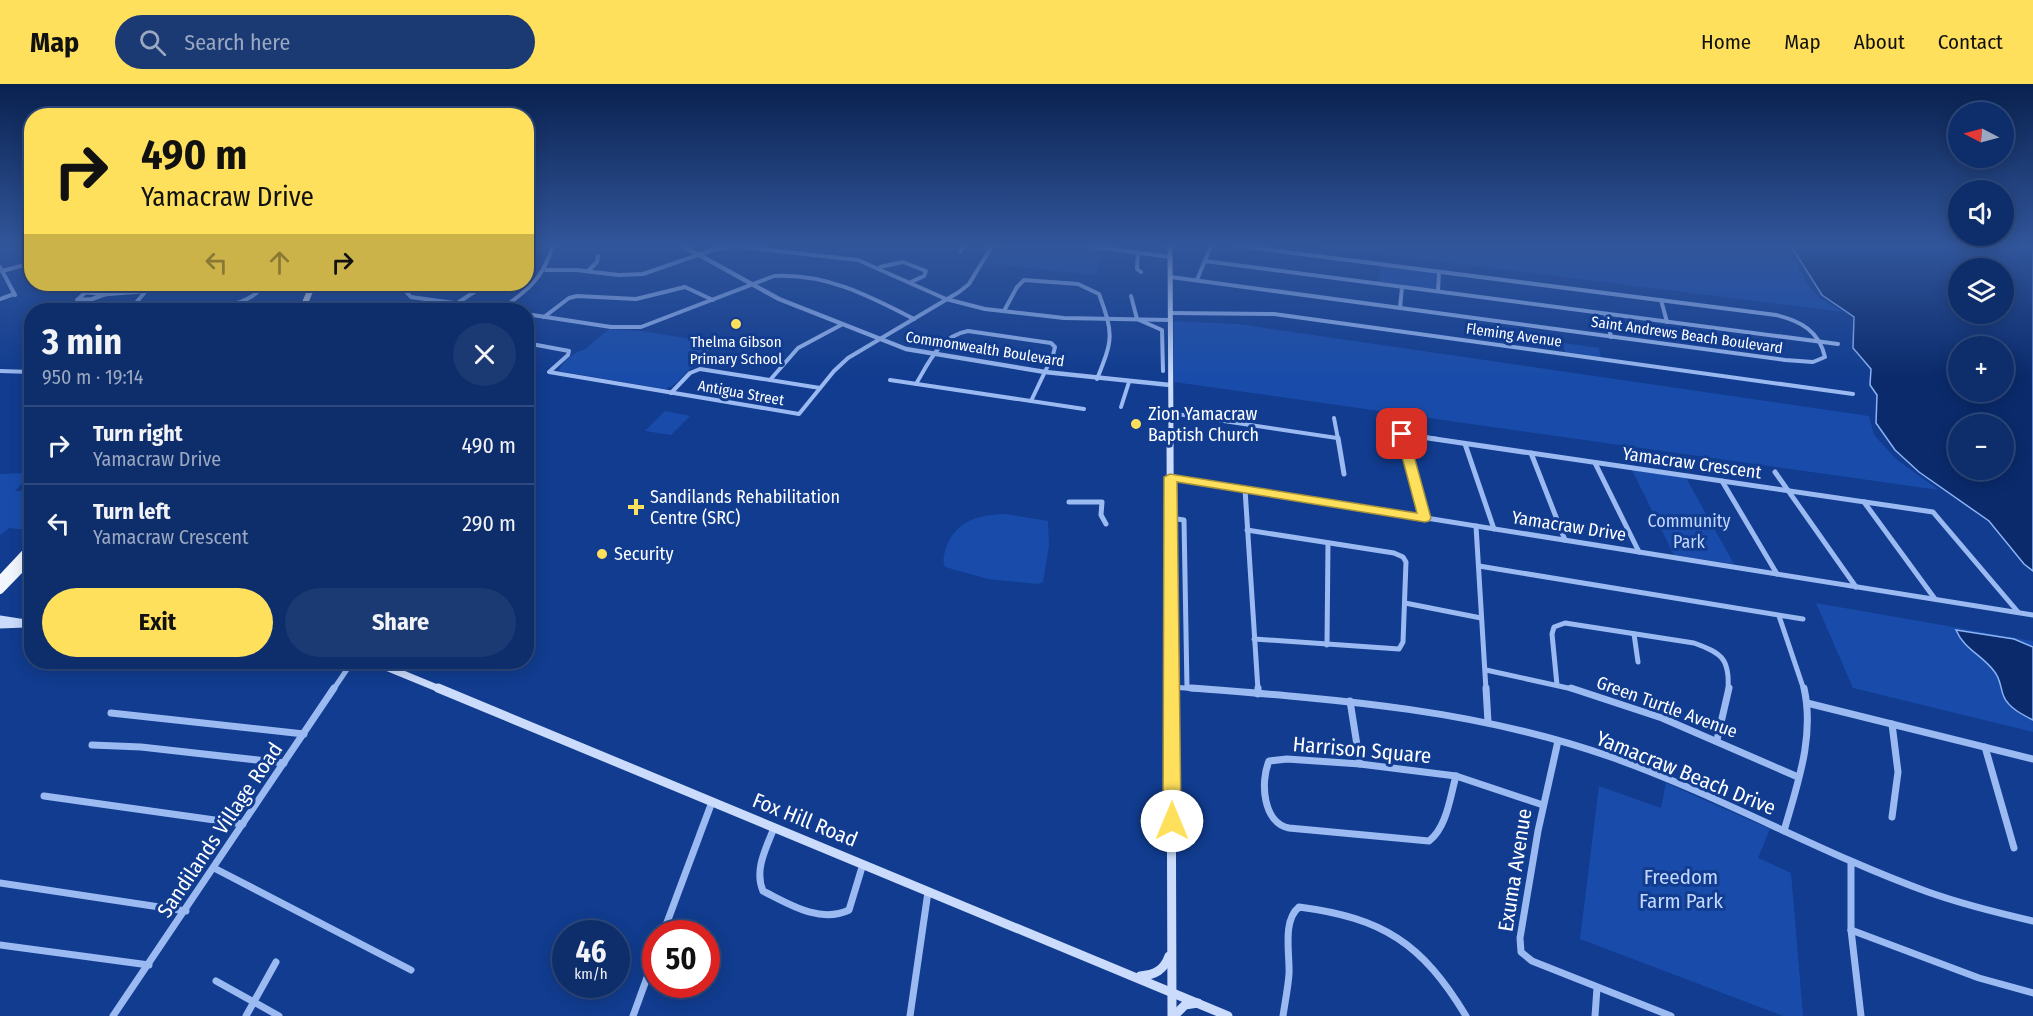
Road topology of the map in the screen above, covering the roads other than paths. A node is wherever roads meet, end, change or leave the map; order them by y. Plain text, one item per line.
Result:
1 (12, 289) edge
2 (675, 289) edge
3 (690, 289) edge
4 (739, 289) edge
5 (763, 289) edge
6 (850, 289) edge
7 (927, 289) edge
8 (961, 289) edge
9 (1016, 289) edge
10 (1093, 289) edge
11 (1170, 289) edge
12 (1266, 289) edge
13 (1402, 289) edge
14 (1427, 289) edge
15 (1577, 289) edge
16 (151, 291) edge
17 (261, 291) edge
18 (405, 291) edge
19 (476, 291) edge
20 (527, 291) edge
21 (1438, 291) joint
22 (86, 292) joint
23 (145, 292) junction
24 (106, 294) junction
25 (1131, 296) dead end
26 (0, 299) edge
27 (948, 299) junction
28 (713, 300) junction
29 (1660, 300) junction
30 (136, 303) edge
31 (235, 303) edge
32 (450, 303) edge
33 (458, 303) edge
34 (511, 303) edge
35 (1400, 308) junction
36 (1004, 311) junction
37 (1170, 313) junction
38 (1606, 314) junction
39 (534, 315) edge
40 (544, 317) junction
41 (914, 319) junction
42 (1108, 319) junction
43 (1137, 319) junction
44 (1170, 320) junction
45 (1667, 322) junction
46 (841, 325) junction
47 (1611, 337) junction
48 (877, 339) junction
49 (1819, 342) junction
50 (534, 344) edge
51 (1838, 344) dead end
52 (934, 355) junction
53 (0, 371) edge
54 (1162, 371) dead end
55 (24, 372) edge
56 (1045, 372) junction
57 (1097, 378) junction
58 (770, 380) junction
59 (890, 380) dead end
60 (1128, 382) junction
61 (916, 384) junction
62 (1170, 387) junction
63 (820, 388) junction
64 (671, 393) junction
65 (1853, 394) dead end
66 (1031, 401) junction
67 (1121, 407) dead end
68 (1084, 409) dead end
69 (1170, 413) junction
70 (1334, 418) dead end
71 (1398, 420) dead end
72 (1402, 434) junction
73 (1337, 438) junction
74 (1465, 444) junction
75 (1531, 453) junction
76 (1595, 463) junction
77 (1775, 472) dead end
78 (1344, 474) dead end
79 (1170, 477) junction
80 (1722, 481) junction
81 (1245, 489) junction
82 (1788, 491) junction
83 (1069, 502) dead end
84 (1864, 502) junction
85 (1170, 518) junction
86 (1425, 518) junction
87 (1106, 524) dead end
88 (1476, 526) junction
89 (1494, 529) junction
90 (1247, 530) junction
91 (1565, 540) junction
92 (1328, 543) junction
93 (1639, 552) junction
94 (24, 554) edge
95 (24, 565) edge
96 (1479, 566) junction
97 (1777, 574) junction
98 (1171, 579) junction
99 (0, 580) edge
100 (1185, 580) junction
101 (1856, 586) junction
102 (0, 590) edge
103 (1935, 599) junction
104 (1405, 603) junction
105 (2018, 612) junction
106 (2033, 615) edge
107 (1779, 616) junction
108 (1481, 618) junction
109 (0, 619) edge
110 (1803, 619) dead end
111 (24, 623) edge
112 (24, 624) edge
113 (0, 625) edge
114 (1634, 634) junction
115 (1254, 639) junction
116 (1327, 645) junction
117 (1638, 662) dead end
118 (347, 669) edge
119 (391, 669) edge
120 (1486, 670) junction
121 (1557, 685) junction
122 (1172, 687) junction
123 (1187, 688) junction
124 (1258, 694) junction
125 (1350, 701) junction
126 (1807, 703) junction
127 (111, 714) dead end
128 (1488, 723) junction
129 (1892, 724) junction
130 (304, 734) junction
131 (1717, 740) junction
132 (1558, 741) junction
133 (92, 745) dead end
134 (1985, 747) junction
135 (2033, 759) edge
136 (284, 763) junction
137 (1360, 764) junction
138 (1456, 776) junction
139 (1798, 777) junction
140 (44, 796) dead end
141 (712, 802) junction
142 (1543, 805) junction
143 (1892, 818) dead end
144 (243, 824) junction
145 (774, 828) junction
146 (1784, 831) junction
147 (2014, 848) dead end
148 (1851, 862) junction
149 (863, 864) junction
150 (214, 868) junction
151 (0, 883) edge
152 (929, 890) junction
153 (186, 911) junction
154 (668, 920) edge
155 (2033, 921) edge
156 (1851, 930) junction
157 (0, 945) edge
158 (1171, 950) junction
159 (276, 962) dead end
160 (149, 965) junction
161 (411, 970) dead end
162 (1131, 975) junction
163 (216, 981) dead end
164 (1597, 988) junction
165 (642, 991) edge
166 (1171, 991) junction
167 (2033, 993) edge
168 (254, 1002) junction
169 (1203, 1005) junction
170 (113, 1016) edge
171 (246, 1016) edge
172 (279, 1016) edge
173 (633, 1016) edge
174 (910, 1016) edge
175 (1173, 1016) edge
176 (1228, 1016) edge
177 (1283, 1016) edge
178 (1466, 1016) edge
179 (1595, 1016) edge
180 (1671, 1016) edge
181 (1861, 1016) edge

1 - 26 street
2 - 40 street
3 - 28 street
4 - 28 street
5 - 46 street, Commonwealth Boulevard
6 - 41 street
7 - 27 street
8 - 27 street, Antigua Street
9 - 36 street
10 - 42 street
11 - 37 main road
12 - 35 street, Saint Andrews Beach Boulevard
13 - 35 street
14 - 21 street
15 - 29 street
16 - 23 street
17 - 31 street
18 - 32 street
19 - 33 street
20 - 34 street
21 - 38 street
22 - 24 street
22 - 24 street
23 - 24 street
23 - 30 street
25 - 43 street
27 - 36 street
27 - 41 street, Antigua Street
28 - 40 street
29 - 45 street
29 - 49 street
35 - 47 street, Saint Andrews Beach Boulevard
36 - 42 street
37 - 44 main road
37 - 65 street, Fleming Avenue
38 - 45 street
38 - 47 street
39 - 40 street
41 - 48 street, Antigua Street
42 - 43 street
42 - 57 street
43 - 44 street
43 - 54 street
44 - 62 main road
45 - 49 street
46 - 48 street, Commonwealth Boulevard
46 - 58 street
47 - 49 street, Saint Andrews Beach Boulevard
48 - 52 street, Commonwealth Boulevard
48 - 63 street, Antigua Street
49 - 51 street
50 - 64 street
52 - 56 street, Commonwealth Boulevard
52 - 56 street
52 - 61 street
53 - 55 street
56 - 57 street, Commonwealth Boulevard
56 - 66 street
57 - 60 street, Commonwealth Boulevard
58 - 63 street
58 - 64 street
59 - 61 street
60 - 62 street, Commonwealth Boulevard
60 - 67 street
61 - 66 street
62 - 69 main road
63 - 64 street, Antigua Street
66 - 68 street
69 - 73 street
69 - 79 main road
70 - 73 street
71 - 72 street
72 - 74 street, Yamacraw Crescent
72 - 86 street
73 - 78 street
74 - 75 street, Yamacraw Crescent
74 - 89 street
75 - 76 street, Yamacraw Crescent
75 - 91 street
76 - 80 street, Yamacraw Crescent
76 - 93 street
77 - 82 street
79 - 81 street, Yamacraw Drive
79 - 85 main road
80 - 82 street, Yamacraw Crescent
80 - 97 street
81 - 86 street, Yamacraw Drive
81 - 90 street
82 - 84 street, Yamacraw Crescent
82 - 101 street
83 - 87 street
84 - 103 street
84 - 105 street, Yamacraw Crescent
85 - 98 main road
85 - 100 street
86 - 88 street, Yamacraw Drive
88 - 89 street, Yamacraw Drive
88 - 96 street
89 - 91 street, Yamacraw Drive
90 - 92 street
90 - 115 street
91 - 93 street, Yamacraw Drive
92 - 104 street
92 - 116 street
93 - 97 street, Yamacraw Drive
94 - 99 highway
95 - 102 highway
96 - 107 street
96 - 108 street
97 - 101 street, Yamacraw Drive
98 - 100 street
98 - 122 main road
100 - 123 street
101 - 103 street, Yamacraw Drive
103 - 105 street, Yamacraw Drive
104 - 108 street
104 - 116 street
105 - 106 street, Yamacraw Drive
107 - 110 street
107 - 126 street
108 - 120 street
109 - 111 main road
112 - 113 main road
114 - 117 street
114 - 121 street
114 - 131 street
115 - 116 street
115 - 124 street
118 - 130 street, Sandilands Village Road
119 - 141 main road, Fox Hill Road
120 - 121 street, Green Turtle Avenue
120 - 128 street
121 - 131 street, Green Turtle Avenue
122 - 123 street, Yamacraw Beach Drive
122 - 158 main road
123 - 124 street, Yamacraw Beach Drive
124 - 125 street, Yamacraw Beach Drive
125 - 128 street, Yamacraw Beach Drive
125 - 137 street
126 - 129 street
126 - 139 street
127 - 130 street
128 - 132 street, Yamacraw Beach Drive
129 - 134 street
129 - 143 street
130 - 136 street, Sandilands Village Road
131 - 139 street, Green Turtle Avenue
132 - 142 street, Exuma Avenue
132 - 146 street, Yamacraw Beach Drive
133 - 136 street
134 - 135 street
134 - 147 street
136 - 144 street, Sandilands Village Road
137 - 138 street, Harrison Square
137 - 138 street, Harrison Square
138 - 142 street, Harrison Square
139 - 146 street
140 - 144 street
141 - 145 main road, Fox Hill Road
141 - 154 street
142 - 164 street, Exuma Avenue
144 - 150 street, Sandilands Village Road
145 - 149 main road, Fox Hill Road
145 - 149 street
146 - 148 street, Yamacraw Beach Drive
148 - 155 street, Yamacraw Beach Drive
148 - 156 street
149 - 152 main road, Fox Hill Road
150 - 153 street, Sandilands Village Road
150 - 161 street
151 - 153 street
152 - 162 main road, Fox Hill Road
152 - 174 street
153 - 160 street, Sandilands Village Road
156 - 167 street
156 - 181 street
157 - 160 street
158 - 162 main road
158 - 166 main road
159 - 168 street
160 - 170 street, Sandilands Village Road
162 - 166 main road, Fox Hill Road
163 - 168 street
164 - 179 street
164 - 180 street, Exuma Avenue
165 - 173 street
166 - 169 main road, Fox Hill Road
166 - 175 main road
168 - 171 street
168 - 172 street
169 - 175 main road
169 - 176 main road, Fox Hill Road
177 - 178 street

